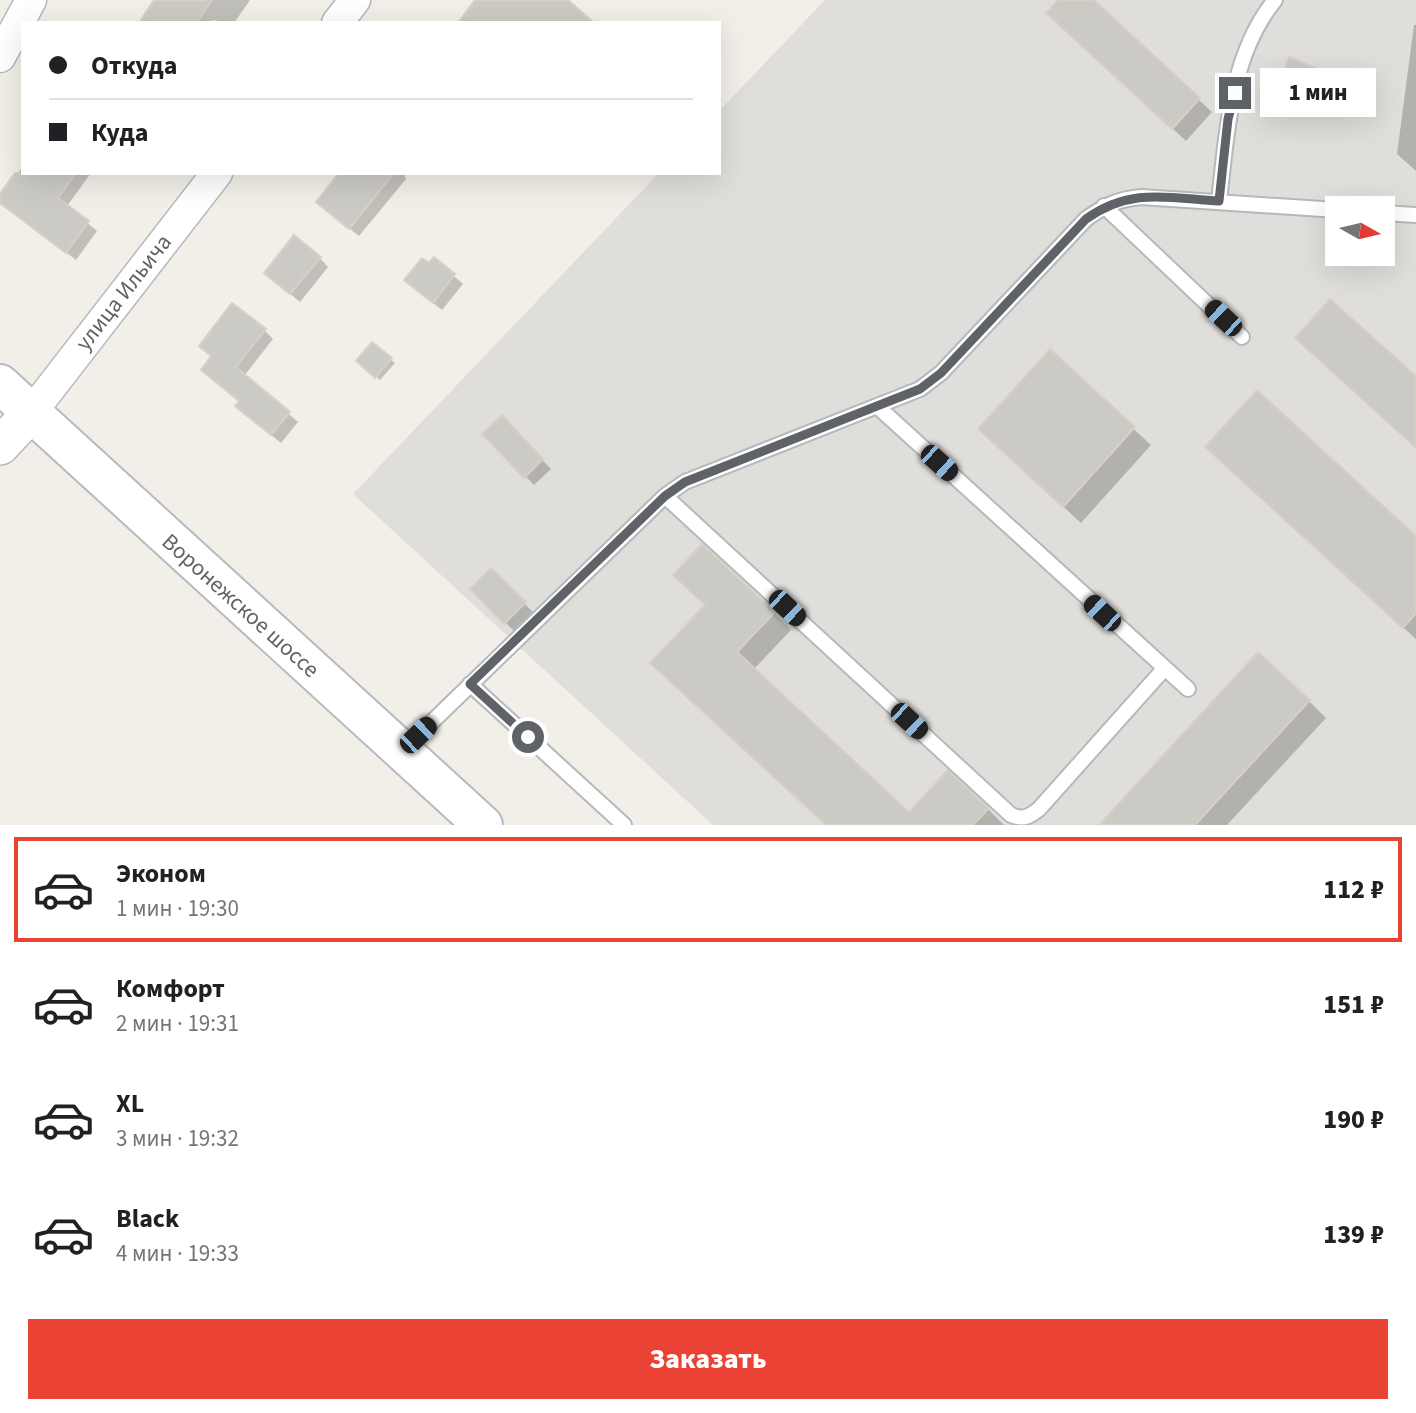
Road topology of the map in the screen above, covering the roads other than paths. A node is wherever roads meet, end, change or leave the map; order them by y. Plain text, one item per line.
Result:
1 (31, 0) edge
2 (355, 0) edge
3 (1275, 0) edge
4 (339, 21) edge
5 (0, 57) edge
6 (215, 175) edge
7 (1219, 201) junction
8 (1104, 206) junction
9 (1325, 209) edge
10 (1395, 214) edge
11 (1416, 215) edge
12 (1242, 337) dead end
13 (0, 384) edge
14 (878, 407) junction
15 (31, 412) junction
16 (0, 446) edge
17 (665, 496) junction
18 (1164, 669) junction
19 (470, 684) junction
20 (1188, 689) dead end
21 (401, 751) junction
22 (483, 825) edge
23 (624, 825) edge

1 - 5 street
2 - 4 street
3 - 7 lane
6 - 15 street, улица Ильича
7 - 8 lane
7 - 9 lane
8 - 12 lane
8 - 14 lane
10 - 11 lane
13 - 15 main road, Воронежское шоссе
14 - 17 lane
14 - 18 lane
15 - 16 street
15 - 21 main road, Воронежское шоссе
17 - 18 lane
17 - 19 lane
18 - 20 lane
19 - 21 lane
19 - 23 lane
21 - 22 main road, Воронежское шоссе

